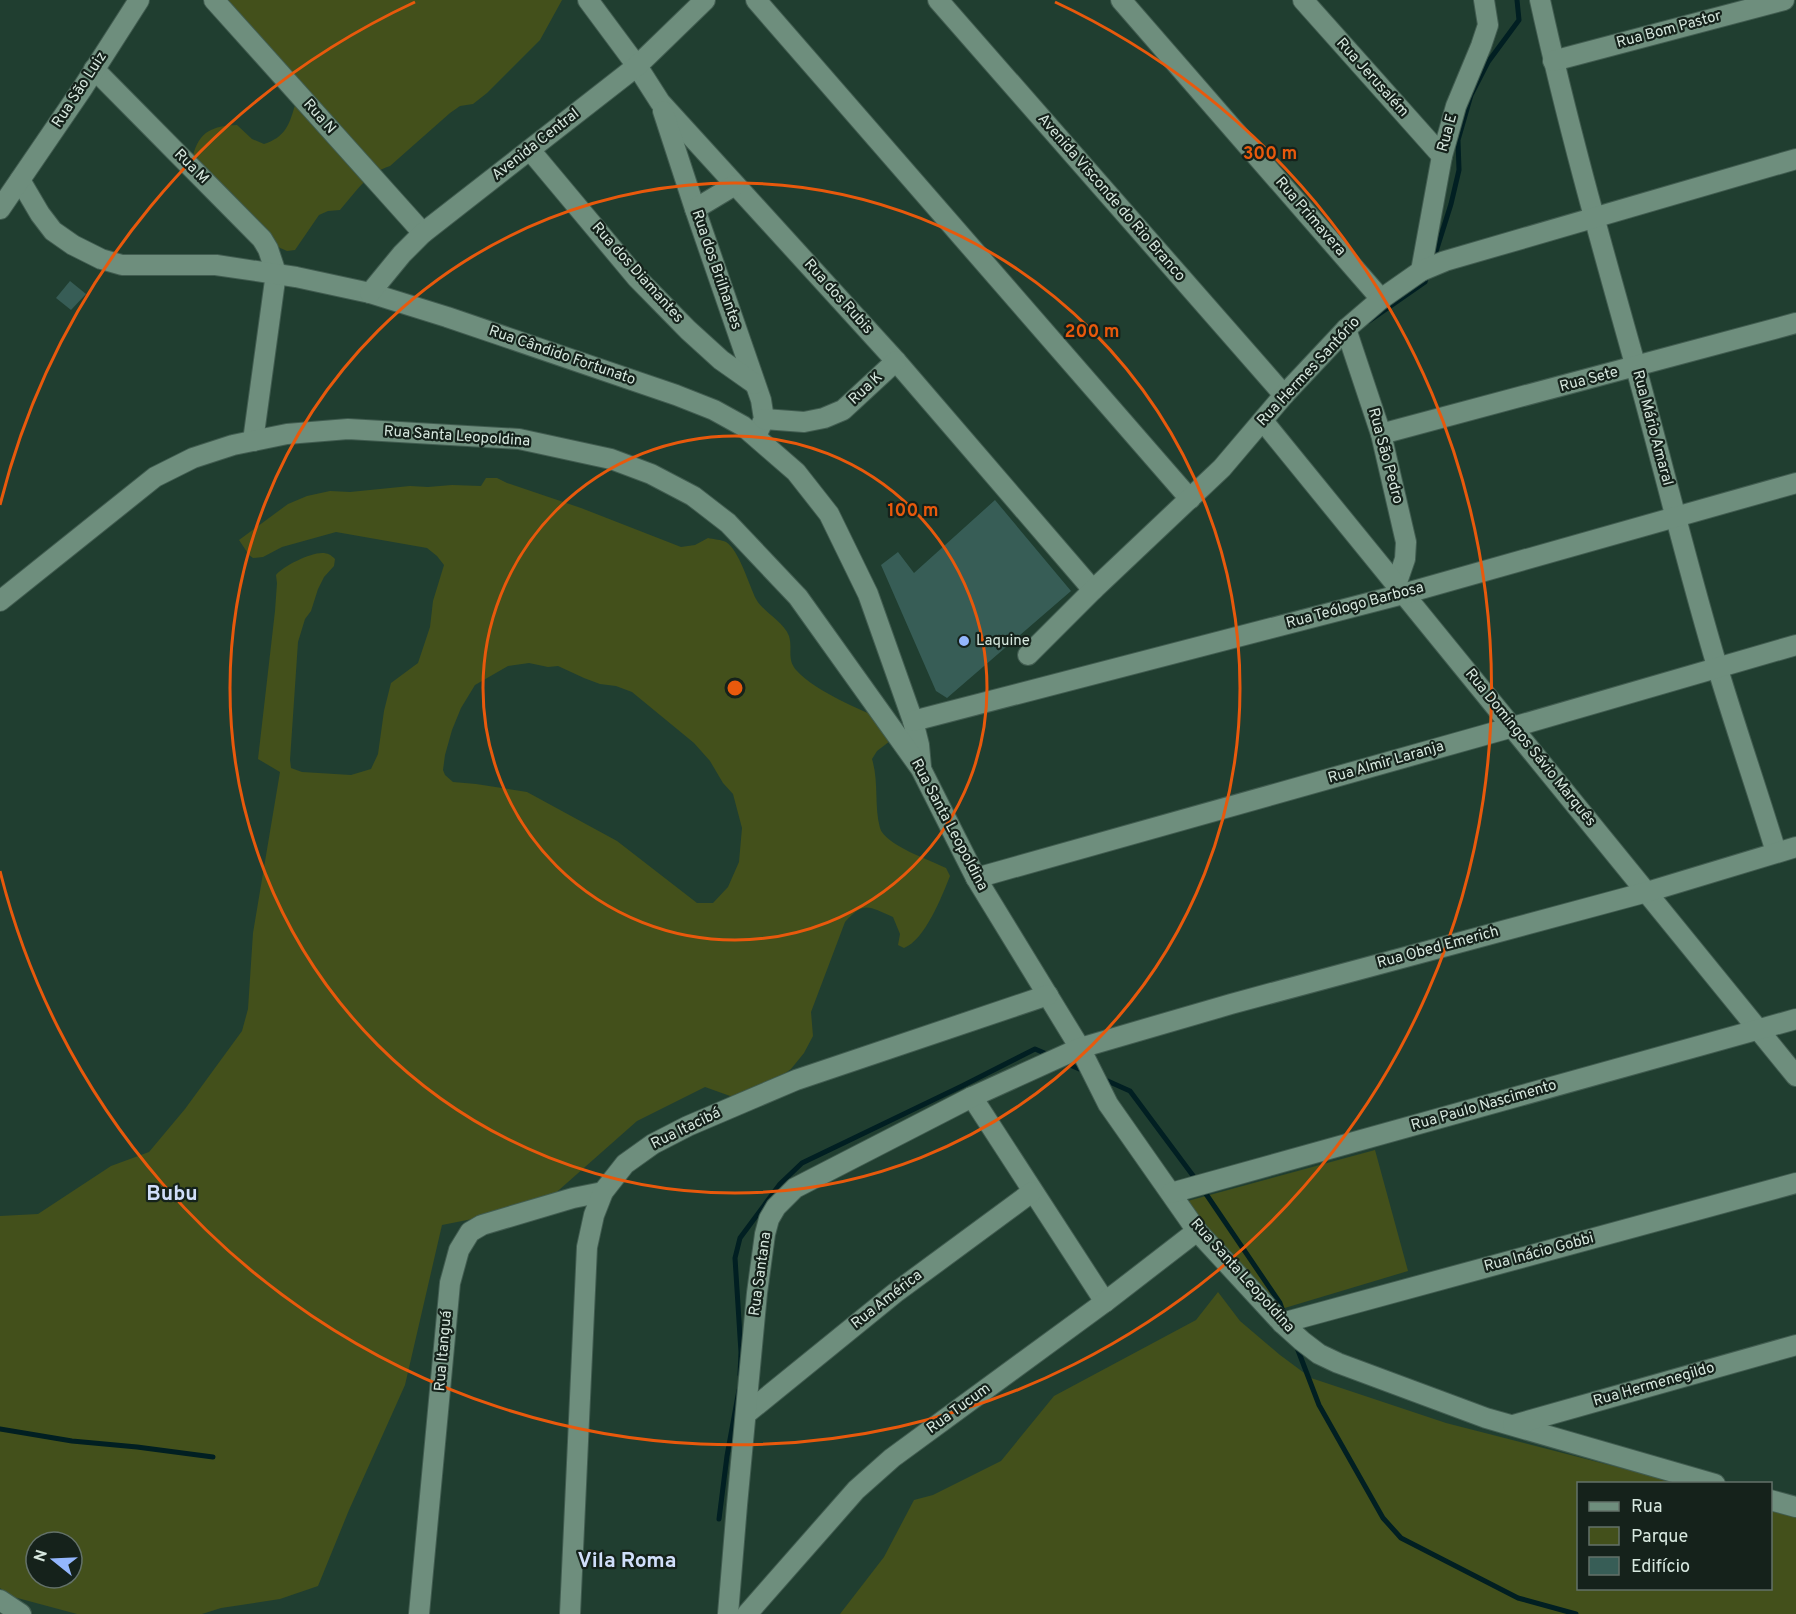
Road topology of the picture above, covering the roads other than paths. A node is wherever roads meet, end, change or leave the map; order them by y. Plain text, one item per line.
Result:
1 (139, 0) edge
2 (214, 0) edge
3 (588, 0) edge
4 (705, 0) edge
5 (756, 0) edge
6 (938, 0) edge
7 (1121, 0) edge
8 (1303, 0) edge
9 (1484, 0) edge
10 (1540, 0) edge
11 (1784, 0) edge
12 (1553, 61) junction
13 (637, 66) junction
14 (94, 69) junction
15 (660, 102) junction
16 (530, 150) junction
17 (1442, 156) junction
18 (1796, 159) edge
19 (20, 180) junction
20 (735, 185) junction
21 (0, 209) edge
22 (695, 209) junction
23 (1593, 217) junction
24 (423, 233) junction
25 (1421, 272) junction
26 (276, 273) junction
27 (370, 293) junction
28 (1381, 299) junction
29 (1796, 323) edge
30 (1346, 329) junction
31 (896, 361) junction
32 (1636, 367) junction
33 (755, 384) junction
34 (1284, 395) junction
35 (1263, 421) junction
36 (760, 428) junction
37 (1382, 434) junction
38 (253, 441) junction
39 (1796, 483) edge
40 (1190, 499) junction
41 (1675, 518) junction
42 (1093, 590) junction
43 (1400, 590) junction
44 (0, 601) edge
45 (1796, 645) edge
46 (1028, 655) dead end
47 (1717, 667) junction
48 (912, 721) junction
49 (1513, 727) junction
50 (921, 769) junction
51 (1796, 847) edge
52 (1776, 852) junction
53 (976, 878) junction
54 (1647, 891) junction
55 (1048, 995) junction
56 (1796, 1019) edge
57 (1758, 1029) junction
58 (1080, 1048) junction
59 (1796, 1076) edge
60 (972, 1097) junction
61 (1796, 1183) edge
62 (603, 1192) junction
63 (1032, 1192) junction
64 (1171, 1193) junction
65 (1197, 1231) junction
66 (1106, 1302) junction
67 (1282, 1323) junction
68 (1796, 1345) edge
69 (746, 1414) junction
70 (1512, 1425) junction
71 (1708, 1482) edge
72 (1772, 1500) edge
73 (1795, 1506) edge
74 (0, 1600) edge
75 (21, 1614) edge
76 (419, 1614) edge
77 (570, 1614) edge
78 (728, 1614) edge
79 (747, 1614) edge

1 - 14 street, Rua São Luiz
2 - 24 street, Rua N
3 - 13 street, Rua dos Rubis
4 - 13 street, Avenida Central
5 - 40 street
6 - 34 street, Avenida Visconde do Rio Branco
7 - 28 street, Rua Primavera
8 - 17 street, Rua Jerusalém
9 - 17 street, Rua E
10 - 12 street, Rua Mário Amaral
11 - 12 street, Rua Bom Pastor
12 - 23 street, Rua Mário Amaral
13 - 15 street, Rua dos Rubis
13 - 16 street, Avenida Central
14 - 19 street, Rua São Luiz
14 - 26 street, Rua M
15 - 20 street, Rua dos Rubis
15 - 22 street, Rua dos Brilhantes
16 - 24 street, Avenida Central
16 - 33 street, Rua dos Diamantes
17 - 25 street, Rua E
18 - 23 street, Rua Hermes Santório
19 - 21 street, Rua São Luiz
19 - 26 street, Rua Cândido Fortunato
20 - 22 street
20 - 31 street, Rua dos Rubis
22 - 33 street, Rua dos Brilhantes
23 - 25 street, Rua Hermes Santório
23 - 32 street, Rua Mário Amaral
24 - 27 street, Avenida Central
25 - 28 street, Rua Hermes Santório
26 - 27 street, Rua Cândido Fortunato
26 - 38 street
27 - 36 street, Rua Cândido Fortunato
28 - 30 street, Rua Hermes Santório
29 - 32 street, Rua Sete
30 - 34 street, Rua Hermes Santório
30 - 37 street, Rua São Pedro
31 - 36 street, Rua K
31 - 42 street, Rua dos Rubis
32 - 37 street, Rua Sete
32 - 41 street, Rua Mário Amaral
33 - 36 street, Rua dos Brilhantes
34 - 35 street, Rua Hermes Santório
35 - 40 street, Rua Hermes Santório
35 - 43 street, Rua Domingos Sávio Marquês
36 - 48 street, Rua Cândido Fortunato
37 - 43 street, Rua São Pedro
38 - 44 street, Rua Santa Leopoldina
38 - 50 street, Rua Santa Leopoldina
39 - 41 street, Rua Teólogo Barbosa
40 - 42 street, Rua Hermes Santório
41 - 43 street, Rua Teólogo Barbosa
41 - 47 street, Rua Mário Amaral
42 - 46 street, Rua Hermes Santório
43 - 48 street, Rua Teólogo Barbosa
43 - 49 street, Rua Domingos Sávio Marquês
45 - 47 street, Rua Almir Laranja
47 - 49 street, Rua Almir Laranja
47 - 52 street, Rua Mário Amaral
48 - 50 street, Rua Cândido Fortunato
49 - 53 street, Rua Almir Laranja
49 - 54 street, Rua Domingos Sávio Marquês
50 - 53 street, Rua Santa Leopoldina
51 - 52 street, Rua Obed Emerich
52 - 54 street, Rua Obed Emerich
53 - 55 street, Rua Santa Leopoldina
54 - 57 street, Rua Domingos Sávio Marquês
54 - 58 street, Rua Obed Emerich
55 - 58 street, Rua Santa Leopoldina
55 - 62 street, Rua Itacibá
56 - 57 street, Rua Paulo Nascimento
57 - 59 street, Rua Domingos Sávio Marquês
57 - 64 street, Rua Paulo Nascimento
58 - 60 street, Rua Santana
58 - 64 street, Rua Santa Leopoldina
60 - 63 street
60 - 69 street, Rua Santana
61 - 67 street, Rua Inácio Gobbi
62 - 76 street, Rua Itanguá
62 - 77 street, Rua Itacibá
63 - 66 street
63 - 69 street, Rua América
64 - 65 street, Rua Santa Leopoldina
65 - 66 street, Rua Tucum
65 - 67 street, Rua Santa Leopoldina
66 - 79 street, Rua Tucum
67 - 70 street, Rua Santa Leopoldina
68 - 70 street, Rua Hermenegildo
69 - 78 street, Rua Santana
70 - 71 street, Rua Santa Leopoldina
72 - 73 street
74 - 75 street

